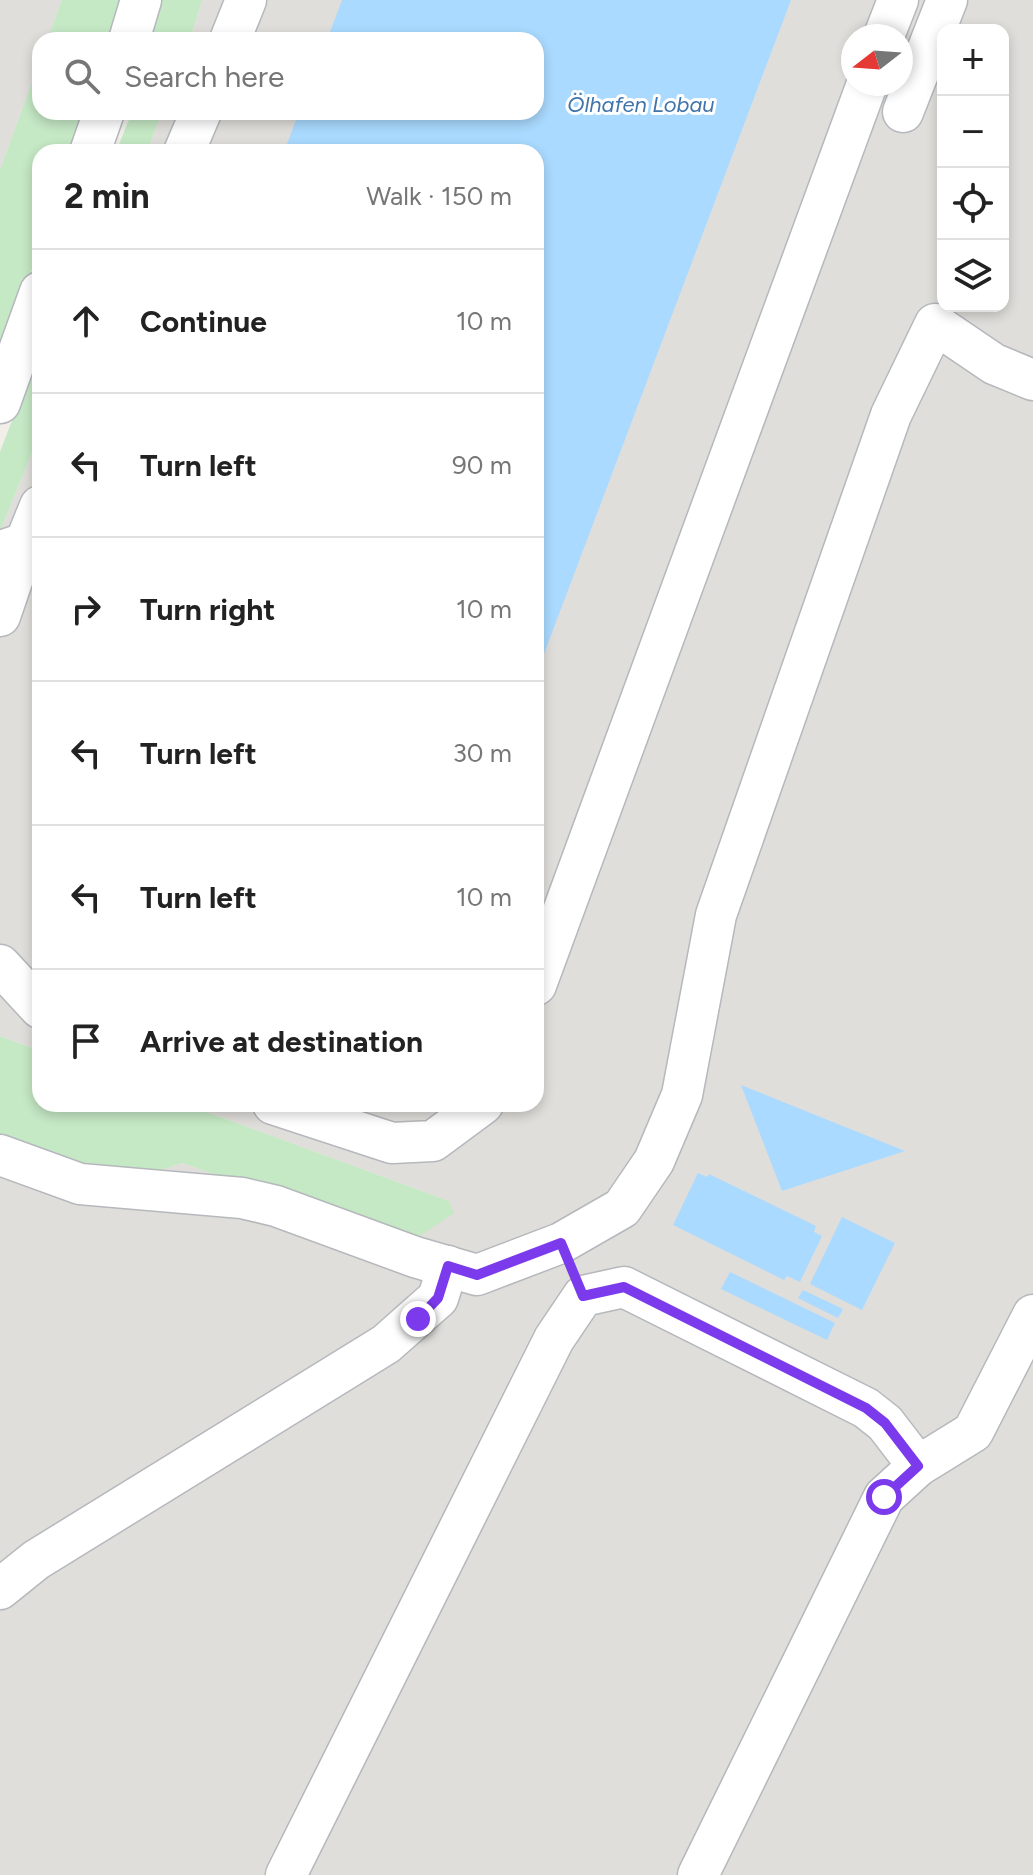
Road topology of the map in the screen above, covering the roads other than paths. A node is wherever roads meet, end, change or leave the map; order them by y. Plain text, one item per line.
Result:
1 (141, 0) edge
2 (246, 0) edge
3 (898, 0) edge
4 (947, 0) edge
5 (889, 24) edge
6 (131, 32) edge
7 (233, 32) edge
8 (863, 96) edge
9 (903, 112) dead end
10 (101, 120) edge
11 (198, 120) edge
12 (93, 144) edge
13 (187, 144) edge
14 (32, 314) edge
15 (1033, 380) edge
16 (0, 403) edge
17 (32, 519) edge
18 (12, 552) edge
19 (0, 616) edge
20 (544, 963) edge
21 (0, 965) edge
22 (32, 999) edge
23 (0, 1009) edge
24 (32, 1022) edge
25 (297, 1112) edge
26 (472, 1112) edge
27 (0, 1155) edge
28 (561, 1243) junction
29 (448, 1266) junction
30 (583, 1296) junction
31 (1033, 1315) edge
32 (918, 1466) junction
33 (0, 1589) edge
34 (286, 1875) edge
35 (698, 1875) edge

1 - 6 street
2 - 7 street
3 - 5 street
4 - 9 street
8 - 20 street
10 - 12 street
11 - 13 street
14 - 16 street
15 - 28 street
17 - 18 street
18 - 19 street
21 - 22 street
23 - 24 street
25 - 26 street
27 - 29 street
28 - 29 street
28 - 30 street
29 - 33 street
30 - 32 street
30 - 34 street
31 - 32 street
32 - 35 street

